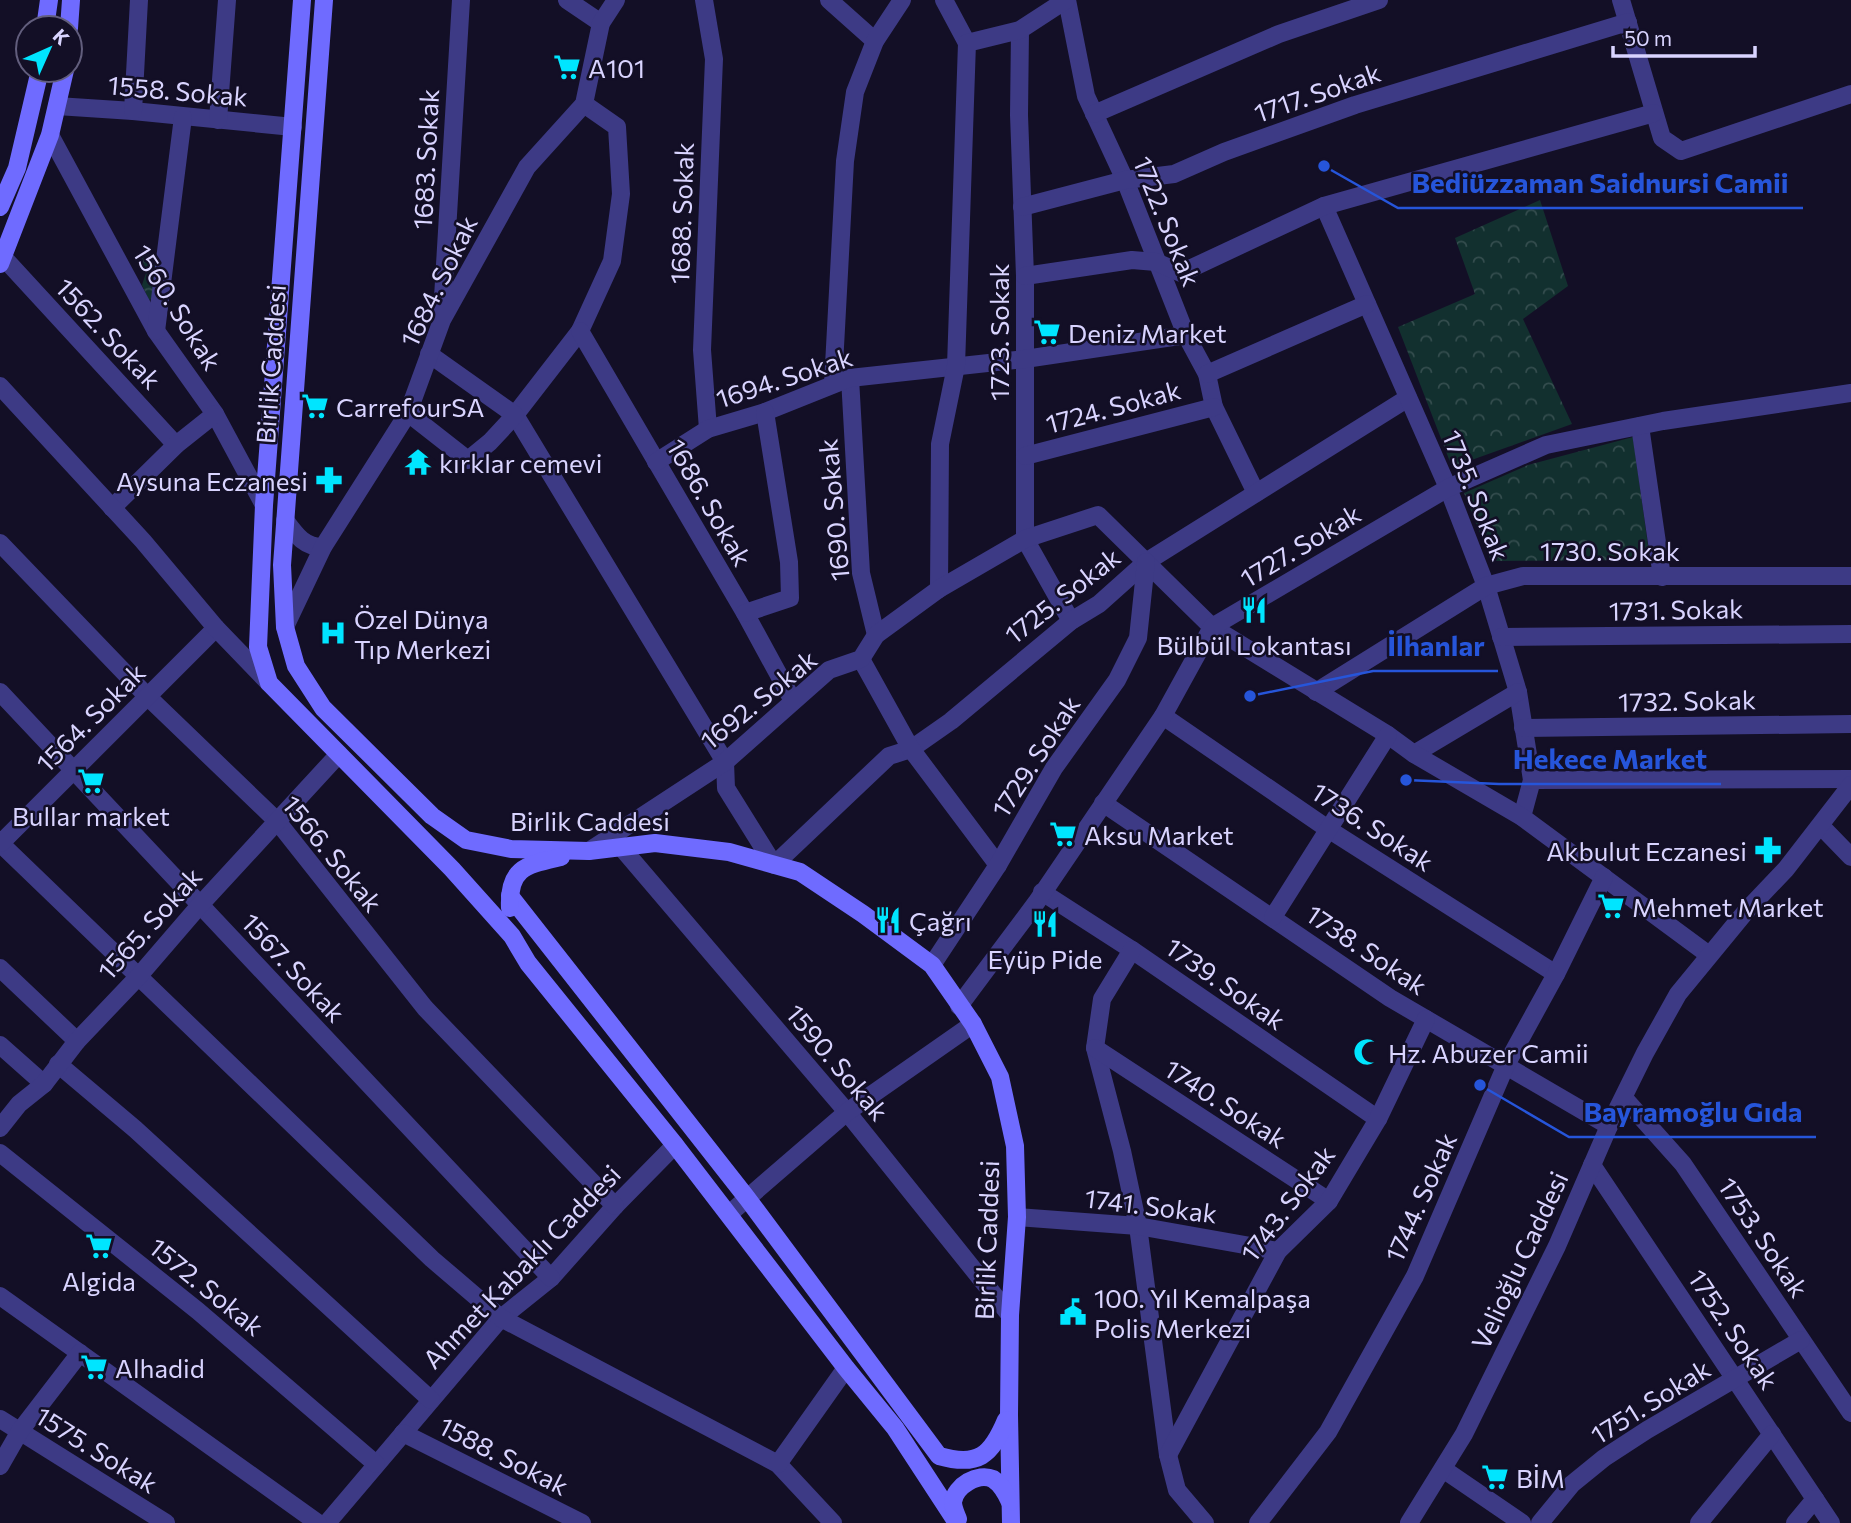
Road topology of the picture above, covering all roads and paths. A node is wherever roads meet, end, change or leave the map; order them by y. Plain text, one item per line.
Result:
1 (139, 0) edge
2 (226, 0) edge
3 (302, 0) edge
4 (324, 0) edge
5 (461, 0) edge
6 (567, 0) edge
7 (616, 0) edge
8 (704, 0) edge
9 (830, 0) edge
10 (902, 0) edge
11 (944, 0) edge
12 (1066, 0) edge
13 (1379, 0) edge
14 (1620, 0) edge
15 (1628, 22) junction
16 (601, 23) junction
17 (1020, 30) junction
18 (875, 41) junction
19 (967, 43) junction
20 (37, 84) edge
21 (62, 84) edge
22 (1851, 94) edge
23 (584, 104) junction
24 (57, 106) junction
25 (133, 111) junction
26 (1654, 113) junction
27 (1094, 114) junction
28 (183, 117) junction
29 (218, 120) junction
30 (293, 127) junction
31 (50, 135) junction
32 (17, 168) junction
33 (36, 173) junction
34 (1125, 180) junction
35 (1324, 206) junction
36 (0, 207) edge
37 (1022, 207) junction
38 (2, 261) edge
39 (1156, 262) junction
40 (1025, 276) junction
41 (1367, 304) junction
42 (442, 320) junction
43 (156, 331) junction
44 (580, 331) junction
45 (1186, 335) junction
46 (429, 354) junction
47 (1025, 359) junction
48 (956, 366) junction
49 (1207, 374) junction
50 (842, 381) junction
51 (0, 386) edge
52 (1851, 393) edge
53 (1408, 398) junction
54 (1214, 407) junction
55 (765, 412) junction
56 (408, 413) junction
57 (215, 414) junction
58 (514, 415) junction
59 (1640, 426) junction
60 (708, 429) junction
61 (176, 445) junction
62 (1025, 456) junction
63 (656, 462) junction
64 (1448, 488) junction
65 (1256, 493) junction
66 (264, 505) junction
67 (112, 508) junction
68 (285, 520) junction
69 (1025, 539) junction
70 (0, 543) edge
71 (323, 547) junction
72 (1146, 562) junction
73 (1851, 576) edge
74 (1662, 577) junction
75 (1486, 586) junction
76 (939, 589) junction
77 (745, 613) junction
78 (1071, 621) junction
79 (285, 627) junction
80 (1212, 627) junction
81 (216, 628) junction
82 (1851, 634) edge
83 (876, 635) junction
84 (1501, 637) junction
85 (861, 659) junction
86 (269, 683) junction
87 (0, 692) edge
88 (1316, 692) junction
89 (1518, 692) junction
90 (147, 696) junction
91 (793, 701) junction
92 (1163, 716) junction
93 (1851, 724) edge
94 (1523, 728) junction
95 (1388, 735) junction
96 (911, 748) junction
97 (339, 754) junction
98 (1415, 754) junction
99 (725, 762) junction
100 (74, 769) junction
101 (1851, 779) edge
102 (1532, 780) junction
103 (1851, 785) edge
104 (1103, 803) junction
105 (1521, 817) junction
106 (277, 821) junction
107 (1821, 826) junction
108 (1328, 829) junction
109 (0, 843) edge
110 (621, 847) junction
111 (589, 851) junction
112 (1851, 857) edge
113 (774, 865) junction
114 (998, 865) junction
115 (1604, 877) junction
116 (1042, 892) junction
117 (510, 896) junction
118 (200, 905) junction
119 (1273, 917) junction
120 (512, 936) junction
121 (1132, 950) junction
122 (1709, 955) junction
123 (932, 965) junction
124 (0, 968) edge
125 (1556, 974) junction
126 (138, 977) junction
127 (959, 1006) junction
128 (1426, 1019) junction
129 (973, 1024) junction
130 (77, 1041) junction
131 (0, 1045) edge
132 (1095, 1048) junction
133 (58, 1064) junction
134 (1506, 1065) junction
135 (44, 1084) junction
136 (1624, 1098) junction
137 (847, 1112) junction
138 (1378, 1119) junction
139 (1609, 1126) junction
140 (0, 1128) edge
141 (675, 1145) junction
142 (0, 1153) edge
143 (1592, 1165) junction
144 (747, 1198) junction
145 (1329, 1201) junction
146 (615, 1206) junction
147 (729, 1214) junction
148 (1017, 1217) junction
149 (1138, 1226) junction
150 (1278, 1251) junction
151 (551, 1278) junction
152 (0, 1296) edge
153 (1010, 1315) junction
154 (500, 1318) junction
155 (1801, 1339) junction
156 (80, 1353) junction
157 (846, 1368) junction
158 (1735, 1379) junction
159 (431, 1399) junction
160 (1851, 1413) edge
161 (1009, 1415) junction
162 (0, 1419) edge
163 (20, 1432) junction
164 (403, 1433) junction
165 (1772, 1434) junction
166 (1168, 1455) junction
167 (376, 1464) junction
168 (778, 1464) junction
169 (0, 1466) edge
170 (1443, 1469) junction
171 (1815, 1499) junction
172 (1010, 1502) junction
173 (166, 1523) edge
174 (318, 1523) edge
175 (327, 1523) edge
176 (582, 1523) edge
177 (833, 1523) edge
178 (958, 1523) edge
179 (1011, 1523) edge
180 (1205, 1523) edge
181 (1258, 1523) edge
182 (1409, 1523) edge
183 (1522, 1523) edge
184 (1540, 1523) edge
185 (1699, 1523) edge
186 (1795, 1523) edge
187 (1831, 1523) edge

1 - 25 street
2 - 29 street
3 - 30 main road, Birlik Caddesi
4 - 68 main road, Birlik Caddesi
5 - 42 street, 1683. Sokak
6 - 16 street
7 - 16 street
8 - 60 street, 1688. Sokak
9 - 18 street
10 - 18 street, 1690. Sokak
11 - 19 street
12 - 17 street
12 - 27 street, 1722. Sokak
13 - 27 street
14 - 15 street
15 - 26 street
15 - 34 street, 1717. Sokak
16 - 23 street
17 - 19 street
17 - 37 street, 1723. Sokak
18 - 50 street, 1690. Sokak
19 - 48 street
20 - 32 main road
21 - 24 main road
22 - 26 street
23 - 42 street, 1684. Sokak
23 - 44 street
24 - 25 street, 1558. Sokak
24 - 31 main road
25 - 28 street, 1558. Sokak
26 - 35 street
27 - 34 street, 1722. Sokak
28 - 29 street, 1558. Sokak
28 - 43 street
29 - 30 street, 1558. Sokak
30 - 66 main road, Birlik Caddesi
31 - 33 main road
31 - 43 street, 1560. Sokak
32 - 33 street
32 - 36 main road
33 - 38 main road
34 - 37 street, 1717. Sokak
34 - 39 street, 1722. Sokak
35 - 39 street
35 - 41 street, 1735. Sokak
37 - 40 street, 1723. Sokak
38 - 61 street, 1562. Sokak
39 - 40 street
39 - 45 street, 1722. Sokak
40 - 47 street, 1723. Sokak
41 - 49 street
41 - 53 street, 1735. Sokak
42 - 46 street, 1684. Sokak
43 - 57 street, 1560. Sokak
44 - 58 street
44 - 63 street, 1686. Sokak
45 - 47 street, 1694. Sokak
45 - 49 street, 1722. Sokak
46 - 56 street, 1684. Sokak
46 - 58 street
47 - 48 street, 1694. Sokak
47 - 62 street, 1723. Sokak
48 - 50 street, 1694. Sokak
48 - 76 street
49 - 54 street, 1722. Sokak
50 - 55 street, 1694. Sokak
50 - 83 street, 1690. Sokak
51 - 67 street
52 - 59 street, 1727. Sokak
53 - 64 street, 1735. Sokak
53 - 65 street, 1725. Sokak
54 - 62 street, 1724. Sokak
54 - 65 street, 1722. Sokak
55 - 60 street, 1694. Sokak
55 - 77 street
56 - 58 street
56 - 71 street, 1684. Sokak
57 - 61 street
57 - 66 street, 1560. Sokak
58 - 99 street
59 - 64 street, 1727. Sokak
59 - 74 street
60 - 63 street, 1694. Sokak
61 - 67 street
62 - 69 street, 1723. Sokak
63 - 77 street, 1686. Sokak
64 - 75 street, 1735. Sokak
64 - 80 street, 1727. Sokak
65 - 72 street, 1725. Sokak
66 - 86 main road, Birlik Caddesi
67 - 81 street
68 - 71 street
68 - 79 main road, Birlik Caddesi
69 - 72 street
69 - 76 street
69 - 78 street, 1723. Sokak
70 - 90 street, 1566. Sokak
71 - 79 street, 1684. Sokak
72 - 78 street, 1725. Sokak
72 - 80 street
72 - 114 street, 1729. Sokak
73 - 74 street, 1730. Sokak
74 - 75 street, 1730. Sokak
75 - 84 street, 1735. Sokak
75 - 88 street, 1730. Sokak
76 - 83 street
77 - 91 street, 1686. Sokak
78 - 96 street, 1725. Sokak
79 - 111 main road, Birlik Caddesi
80 - 88 street
80 - 92 street
81 - 86 street
81 - 90 street, 1564. Sokak
82 - 84 street, 1731. Sokak
83 - 85 street
84 - 89 street, 1735. Sokak
85 - 91 street, 1692. Sokak
85 - 96 street
86 - 97 main road, Birlik Caddesi
87 - 100 street, 1567. Sokak
88 - 95 street
89 - 94 street, 1735. Sokak
89 - 98 street
90 - 100 street, 1564. Sokak
90 - 106 street, 1566. Sokak
91 - 99 street, 1692. Sokak
92 - 104 street
92 - 108 street, 1736. Sokak
93 - 94 street, 1732. Sokak
94 - 102 street, 1735. Sokak
95 - 98 street
95 - 108 street
96 - 113 street, 1725. Sokak
96 - 114 street
97 - 106 street, 1565. Sokak
97 - 120 main road, Birlik Caddesi
98 - 105 street
99 - 111 street, 1692. Sokak
99 - 113 street
100 - 109 street, 1564. Sokak
100 - 118 street, 1567. Sokak
101 - 102 street
102 - 105 street, 1735. Sokak
103 - 107 street, Velioğlu Caddesi
104 - 116 street
104 - 119 street, 1738. Sokak
105 - 115 street
106 - 118 street, 1565. Sokak
106 - 146 street, 1566. Sokak
107 - 112 street
107 - 122 street, Velioğlu Caddesi
108 - 119 street
108 - 125 street, 1736. Sokak
109 - 126 street
110 - 111 main road, Birlik Caddesi
110 - 113 main road, Birlik Caddesi
110 - 137 street, 1590. Sokak
111 - 117 main road
113 - 123 main road, Birlik Caddesi
114 - 123 street, 1729. Sokak
115 - 122 street
115 - 125 street, 1744. Sokak
116 - 121 street, 1739. Sokak
116 - 127 street
117 - 120 main road
117 - 144 main road
118 - 126 street, 1565. Sokak
118 - 151 street, 1567. Sokak
119 - 128 street, 1738. Sokak
120 - 141 main road, Birlik Caddesi
121 - 132 street
121 - 138 street, 1739. Sokak
122 - 136 street, Velioğlu Caddesi
123 - 127 main road, Birlik Caddesi
124 - 130 street
125 - 134 street, 1744. Sokak
126 - 130 street, 1565. Sokak
126 - 154 street
127 - 129 main road, Birlik Caddesi
128 - 134 street, 1738. Sokak
128 - 138 street, 1743. Sokak
129 - 137 street
129 - 148 main road, Birlik Caddesi
130 - 133 street, 1565. Sokak
131 - 135 street
132 - 145 street, 1740. Sokak
132 - 149 street
133 - 135 street, 1565. Sokak
133 - 159 street
134 - 139 street, 1738. Sokak
134 - 181 street, 1744. Sokak
135 - 140 street, 1565. Sokak
136 - 139 street, Velioğlu Caddesi
136 - 155 street, 1753. Sokak
137 - 144 street
137 - 153 street, 1590. Sokak
138 - 145 street, 1743. Sokak
139 - 143 street, Velioğlu Caddesi
141 - 146 street, Ahmet Kabaklı Caddesi
141 - 147 main road, Birlik Caddesi
142 - 167 street, 1572. Sokak
143 - 158 street, 1752. Sokak
143 - 170 street, Velioğlu Caddesi
144 - 147 street
144 - 161 main road
145 - 150 street, 1743. Sokak
146 - 151 street, Ahmet Kabaklı Caddesi
147 - 157 main road, Birlik Caddesi
148 - 149 street, 1741. Sokak
148 - 153 main road, Birlik Caddesi
149 - 150 street, 1741. Sokak
149 - 166 street
150 - 166 street, 1743. Sokak
151 - 154 street, Ahmet Kabaklı Caddesi
152 - 156 street
153 - 161 main road, Birlik Caddesi
154 - 159 street, Ahmet Kabaklı Caddesi
154 - 168 street
155 - 158 street, 1751. Sokak
155 - 160 street, 1753. Sokak
156 - 163 street
156 - 174 street
157 - 168 street
157 - 178 main road, Birlik Caddesi
158 - 165 street, 1752. Sokak
158 - 184 street, 1751. Sokak
159 - 164 street, Ahmet Kabaklı Caddesi
161 - 172 main road, Birlik Caddesi
162 - 163 street, 1575. Sokak
163 - 169 street
163 - 173 street, 1575. Sokak
164 - 167 street, Ahmet Kabaklı Caddesi
164 - 176 street, 1588. Sokak
165 - 171 street, 1752. Sokak
165 - 185 street
166 - 180 street
167 - 175 street, Ahmet Kabaklı Caddesi
168 - 177 street
170 - 182 street, Velioğlu Caddesi
170 - 183 street
171 - 186 street
171 - 187 street, 1752. Sokak
172 - 178 main road
172 - 179 main road, Birlik Caddesi

